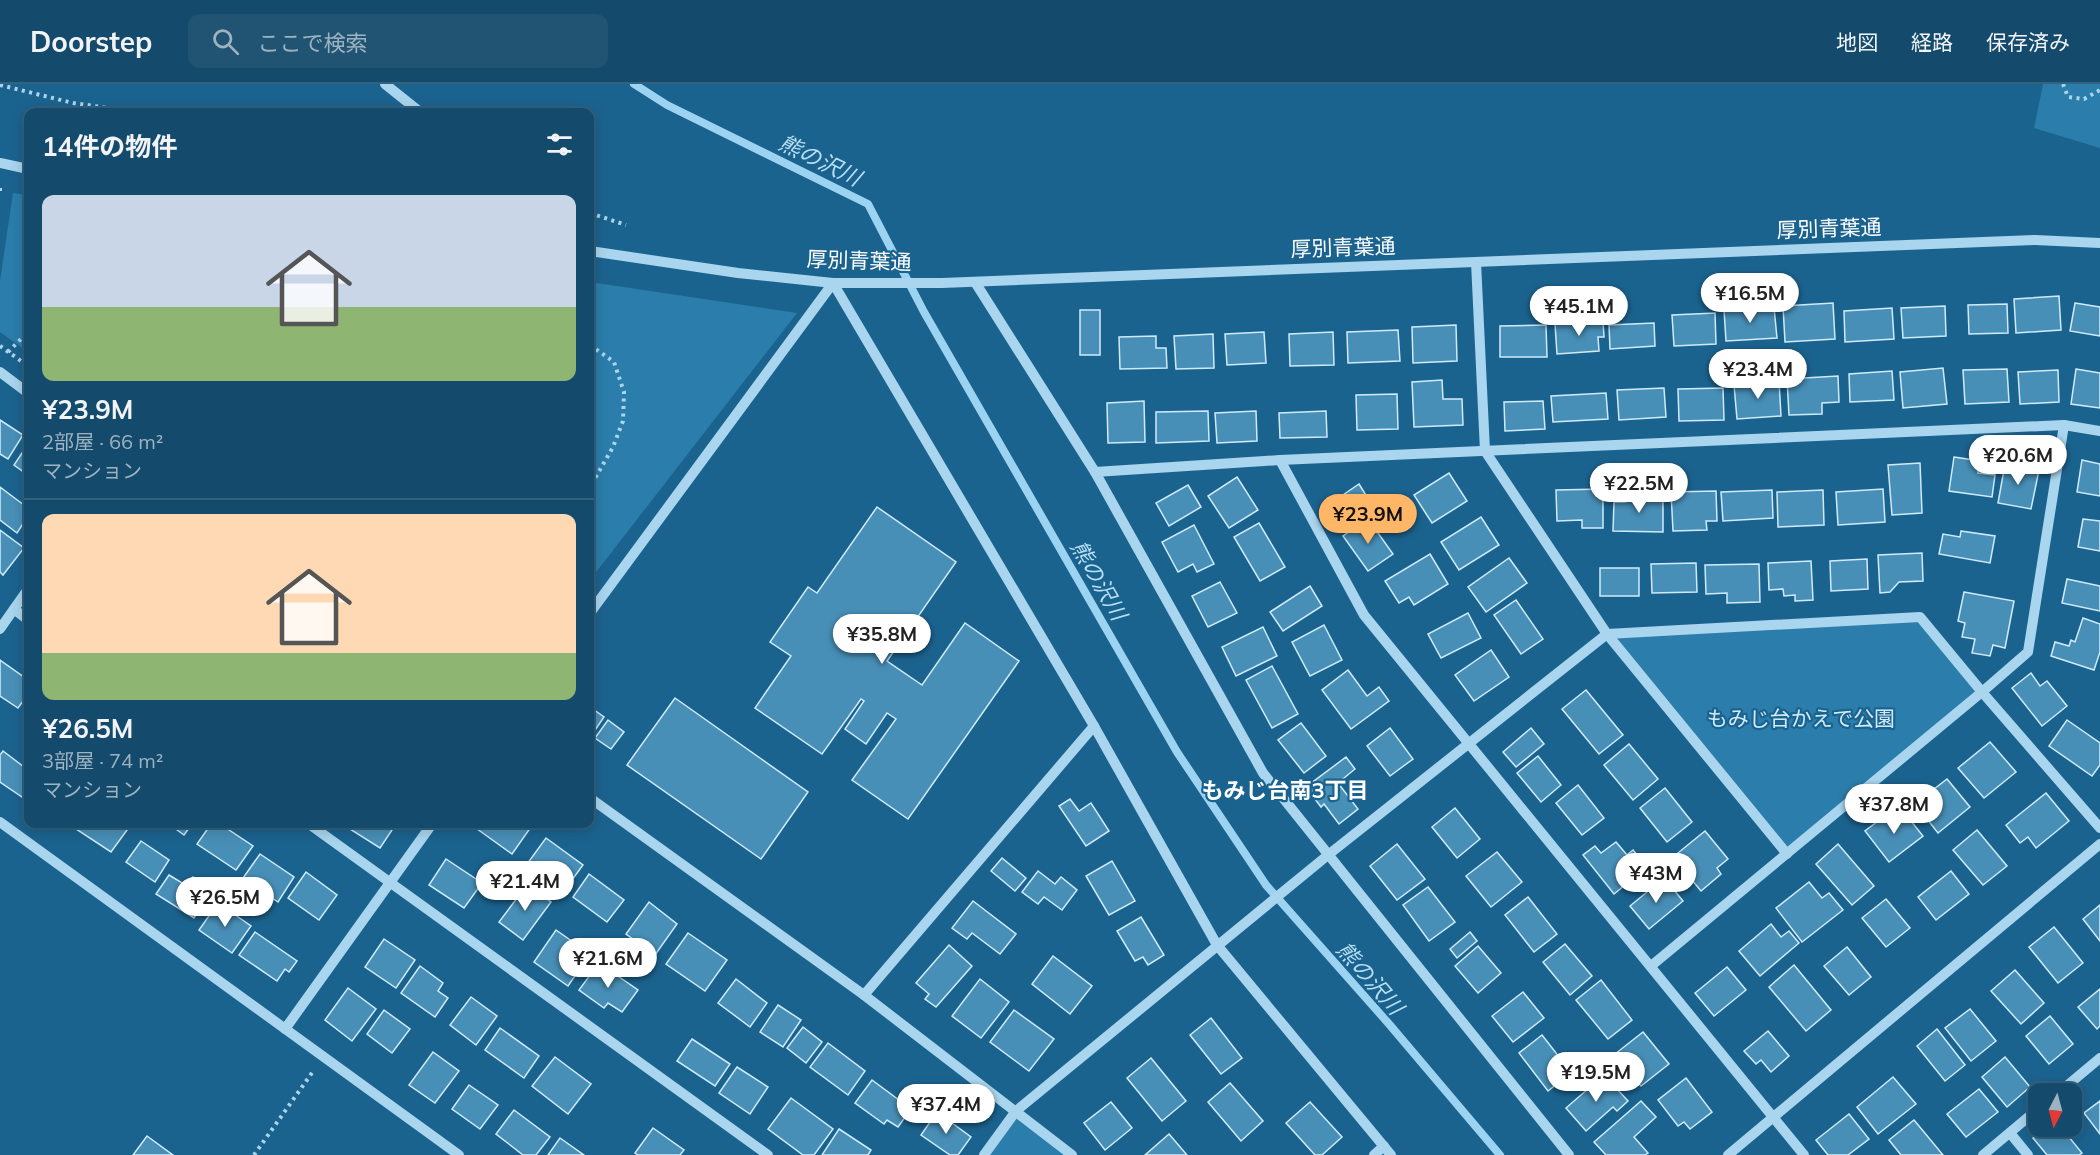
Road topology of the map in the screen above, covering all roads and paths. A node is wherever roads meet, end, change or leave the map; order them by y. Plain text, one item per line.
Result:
1 (385, 84) edge
2 (2063, 84) edge
3 (0, 85) edge
4 (2100, 90) edge
5 (108, 108) edge
6 (415, 108) edge
7 (0, 163) edge
8 (24, 168) edge
9 (594, 214) edge
10 (626, 225) dead end
11 (2100, 243) edge
12 (594, 252) edge
13 (1476, 262) junction
14 (975, 282) junction
15 (833, 283) junction
16 (24, 336) edge
17 (0, 346) edge
18 (594, 348) edge
19 (8, 352) junction
20 (24, 363) edge
21 (0, 372) edge
22 (24, 390) edge
23 (2064, 425) junction
24 (2100, 431) edge
25 (1485, 451) junction
26 (1280, 460) junction
27 (1095, 472) junction
28 (594, 480) edge
29 (24, 595) edge
30 (594, 608) edge
31 (14, 609) junction
32 (24, 617) edge
33 (0, 629) edge
34 (1607, 634) junction
35 (1982, 692) junction
36 (1094, 726) junction
37 (1467, 744) junction
38 (594, 801) edge
39 (0, 822) edge
40 (314, 828) edge
41 (429, 828) edge
42 (2100, 828) edge
43 (2100, 844) edge
44 (1787, 854) junction
45 (1328, 855) junction
46 (388, 882) junction
47 (1217, 945) junction
48 (1651, 966) junction
49 (864, 995) junction
50 (285, 1029) junction
51 (323, 1056) junction
52 (2100, 1058) edge
53 (2070, 1083) edge
54 (1016, 1111) junction
55 (1773, 1118) junction
56 (2028, 1118) edge
57 (2010, 1133) junction
58 (1388, 1151) edge
59 (254, 1155) edge
60 (459, 1155) edge
61 (768, 1155) edge
62 (984, 1155) edge
63 (1072, 1155) edge
64 (1374, 1155) edge
65 (1569, 1155) edge
66 (1728, 1155) edge
67 (1804, 1155) edge
68 (1983, 1155) edge
69 (2028, 1155) edge

1 - 6 street
2 - 4 path
3 - 5 path
7 - 8 street
9 - 10 path
11 - 13 street, 厚別青葉通
12 - 15 street, 厚別青葉通
13 - 14 street, 厚別青葉通
13 - 25 street
14 - 15 street, 厚別青葉通
14 - 27 street
15 - 30 street
15 - 36 street
16 - 19 path
17 - 19 path
18 - 28 path
19 - 20 path
21 - 22 street
23 - 24 street
23 - 25 street
23 - 35 street
25 - 26 street
25 - 34 street
26 - 27 street
26 - 37 street
27 - 45 street
29 - 31 street
31 - 32 street
31 - 33 street
34 - 35 street
34 - 37 street
34 - 44 street
35 - 42 street
35 - 44 street
36 - 47 street
36 - 49 street
37 - 45 street
37 - 48 street
38 - 49 street
39 - 50 street
40 - 46 street
41 - 46 street
43 - 55 street
44 - 48 street
45 - 47 street
45 - 65 street
46 - 50 street
46 - 61 street
47 - 54 street
47 - 58 street
48 - 55 street
49 - 54 street
50 - 51 street
51 - 59 path
51 - 60 street
52 - 53 street
54 - 62 street
54 - 63 street
55 - 66 street
55 - 67 street
56 - 57 street
57 - 68 street
57 - 69 street
58 - 64 street

